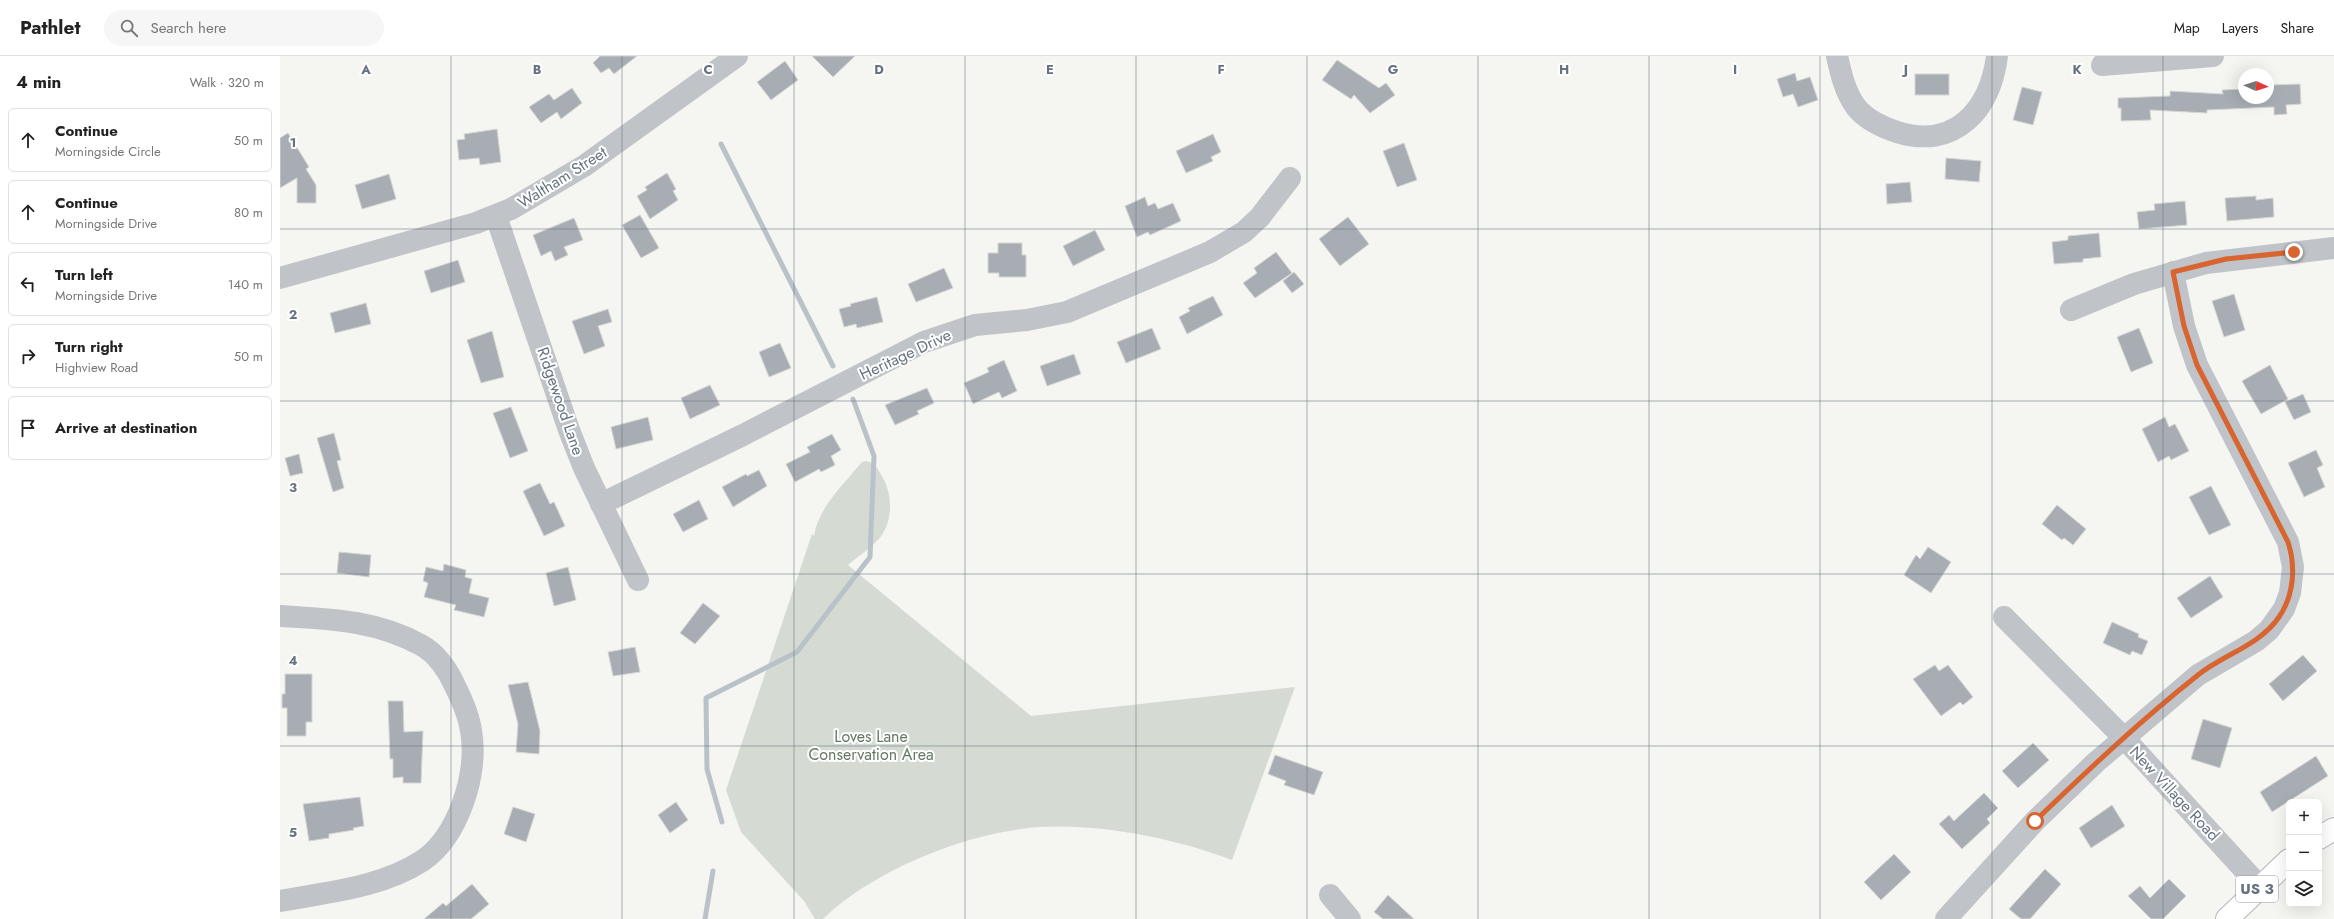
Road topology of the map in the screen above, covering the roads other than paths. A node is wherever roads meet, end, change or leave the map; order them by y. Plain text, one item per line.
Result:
1 (737, 56) edge
2 (1837, 56) edge
3 (1997, 56) edge
4 (2201, 56) edge
5 (2102, 65) dead end
6 (1290, 178) dead end
7 (496, 216) junction
8 (2334, 248) edge
9 (2173, 272) junction
10 (281, 277) edge
11 (2071, 310) dead end
12 (601, 504) junction
13 (638, 580) dead end
14 (280, 616) edge
15 (2004, 617) dead end
16 (2124, 738) junction
17 (2334, 829) edge
18 (2322, 836) edge
19 (2286, 863) edge
20 (2260, 886) junction
21 (1330, 895) dead end
22 (280, 901) edge
23 (1350, 919) edge
24 (1946, 919) edge
25 (2227, 919) edge

1 - 7 street, Waltham Street
2 - 3 street
4 - 5 street
6 - 12 street, Heritage Drive
7 - 10 street, Waltham Street
7 - 12 street, Ridgewood Lane
8 - 9 street
9 - 11 street
9 - 16 street
12 - 13 street, Ridgewood Lane
14 - 22 street
15 - 16 street, New Village Road
16 - 20 street, New Village Road
16 - 24 street
17 - 18 highway
19 - 20 highway, US 3
20 - 25 highway, US 3
21 - 23 street

